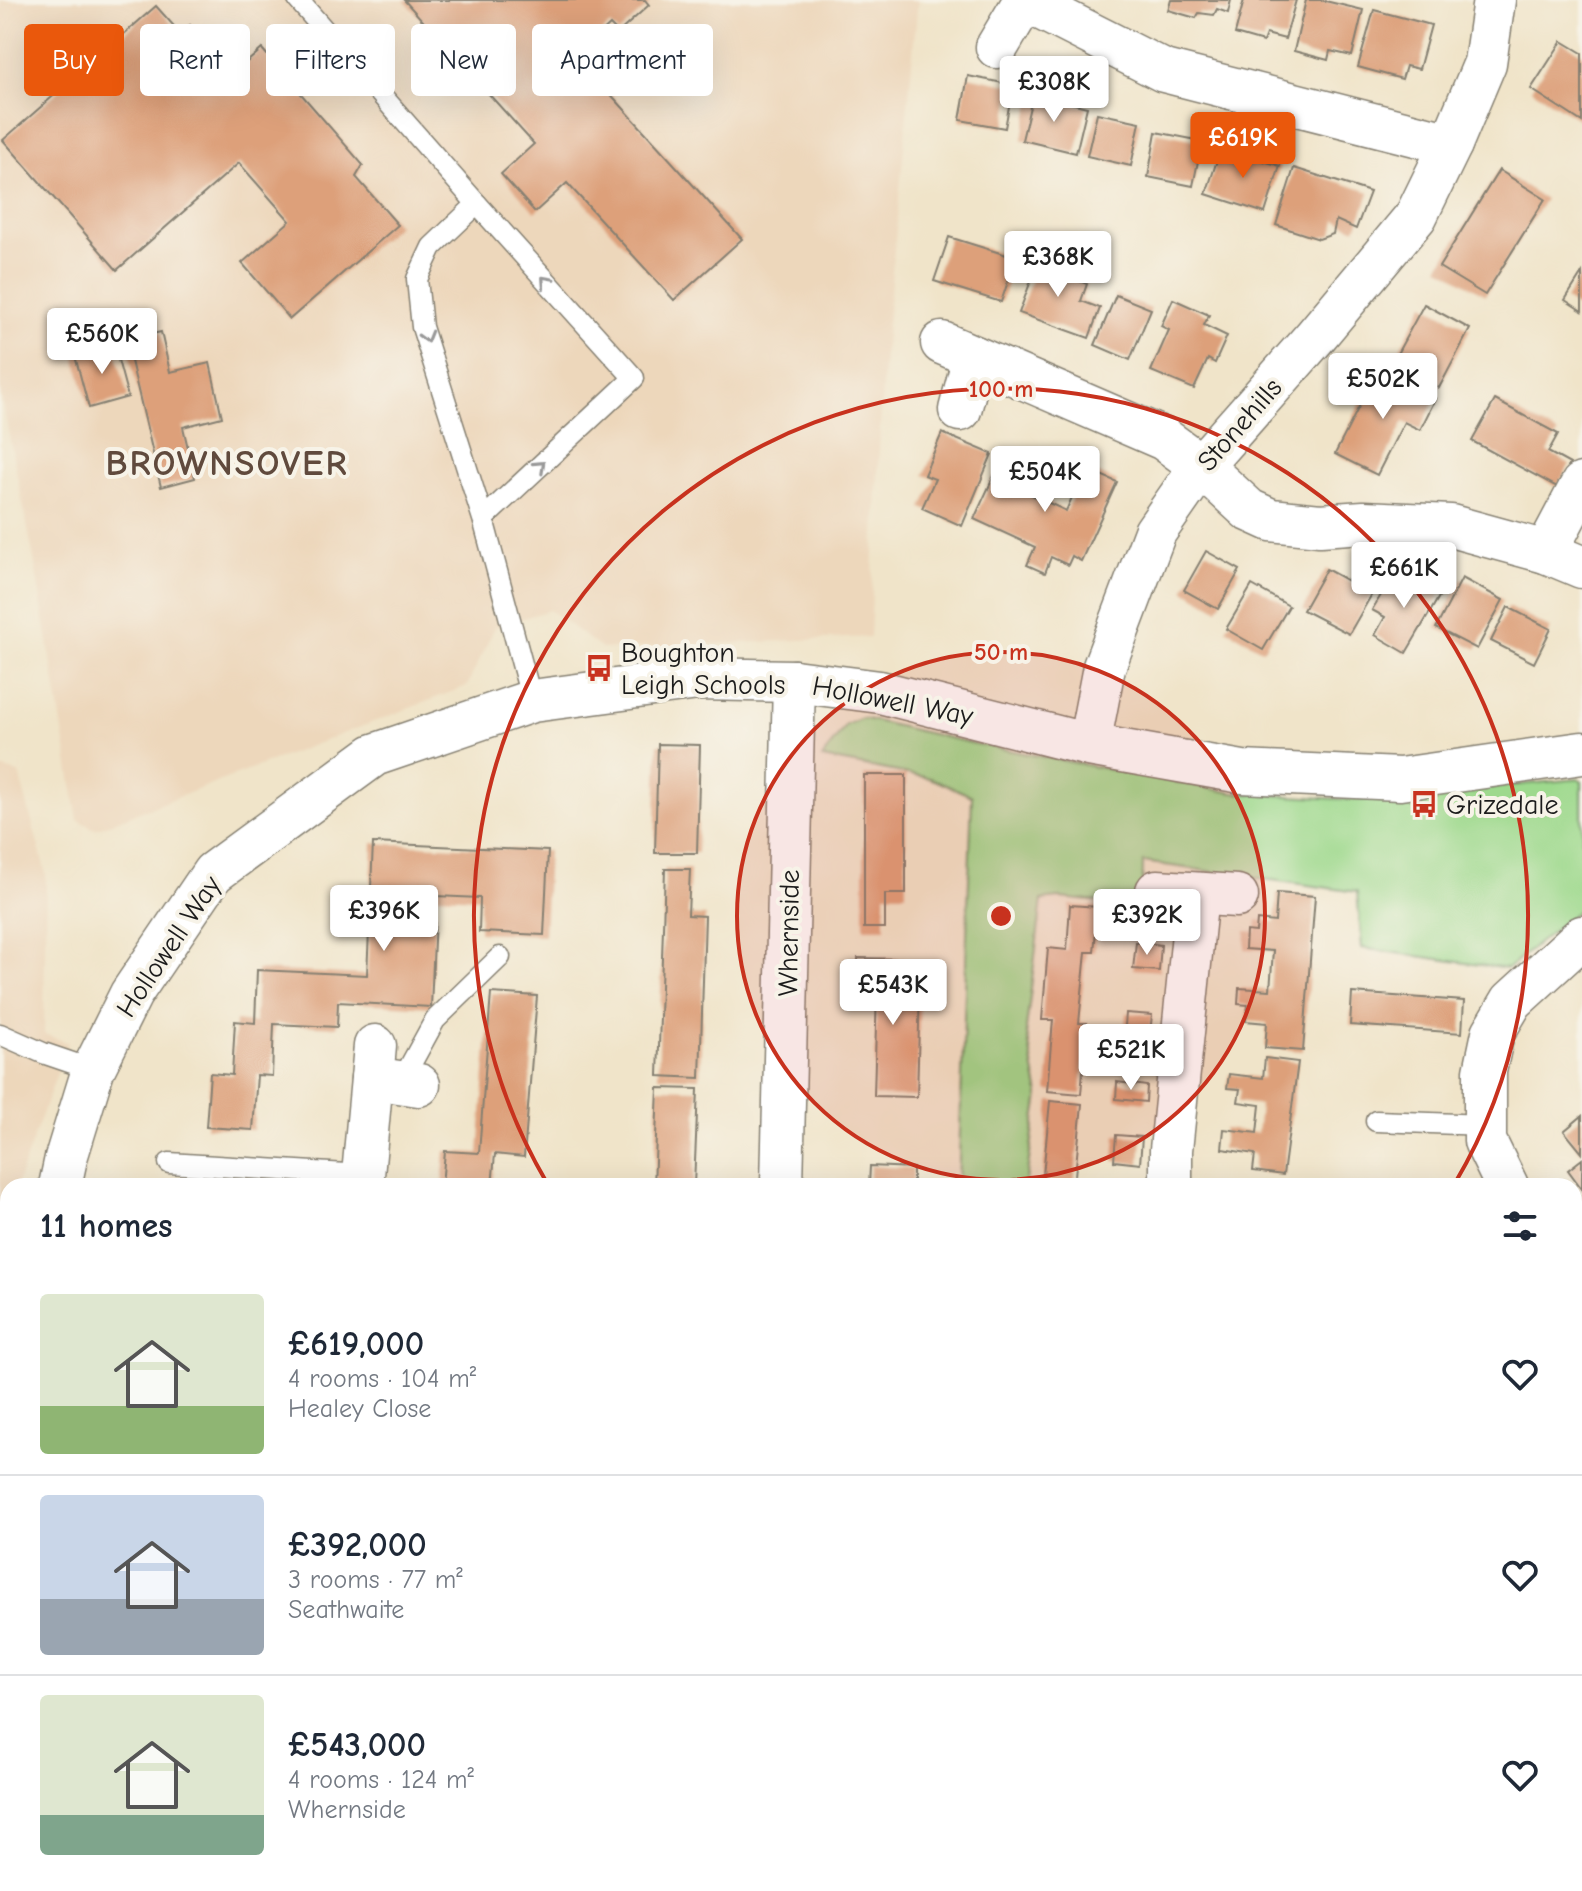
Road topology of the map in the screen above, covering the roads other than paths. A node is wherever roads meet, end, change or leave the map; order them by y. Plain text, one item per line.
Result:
1 (298, 0) edge
2 (1025, 0) edge
3 (1494, 0) edge
4 (997, 47) dead end
5 (1451, 144) junction
6 (477, 204) junction
7 (960, 410) dead end
8 (1201, 466) junction
9 (1582, 484) edge
10 (483, 519) junction
11 (1564, 560) edge
12 (794, 681) junction
13 (532, 701) junction
14 (1089, 745) junction
15 (1582, 753) edge
16 (1157, 891) dead end
17 (1582, 937) edge
18 (500, 957) dead end
19 (0, 1034) edge
20 (93, 1070) junction
21 (392, 1073) joint
22 (1376, 1121) dead end
23 (1485, 1125) junction
24 (169, 1163) dead end
25 (62, 1178) edge
26 (340, 1178) edge
27 (364, 1178) edge
28 (782, 1178) edge
29 (1171, 1178) edge
30 (1503, 1178) edge

1 - 6 lane
2 - 4 street
2 - 5 street
3 - 5 street, Stonehills
5 - 8 street, Stonehills
6 -> 10 lane
10 -> 6 lane
7 - 8 street
8 - 11 street
8 - 14 street, Stonehills
9 - 11 street
10 - 13 lane
12 - 13 street, Hollowell Way
12 - 14 street, Hollowell Way
12 - 28 street, Whernside
13 - 20 street, Hollowell Way
14 - 15 street, Hollowell Way
16 - 29 street
17 - 23 street
18 - 21 lane
19 - 20 lane
20 - 25 street, Hollowell Way
21 - 27 street
22 - 23 lane
23 - 30 street
24 - 26 lane

